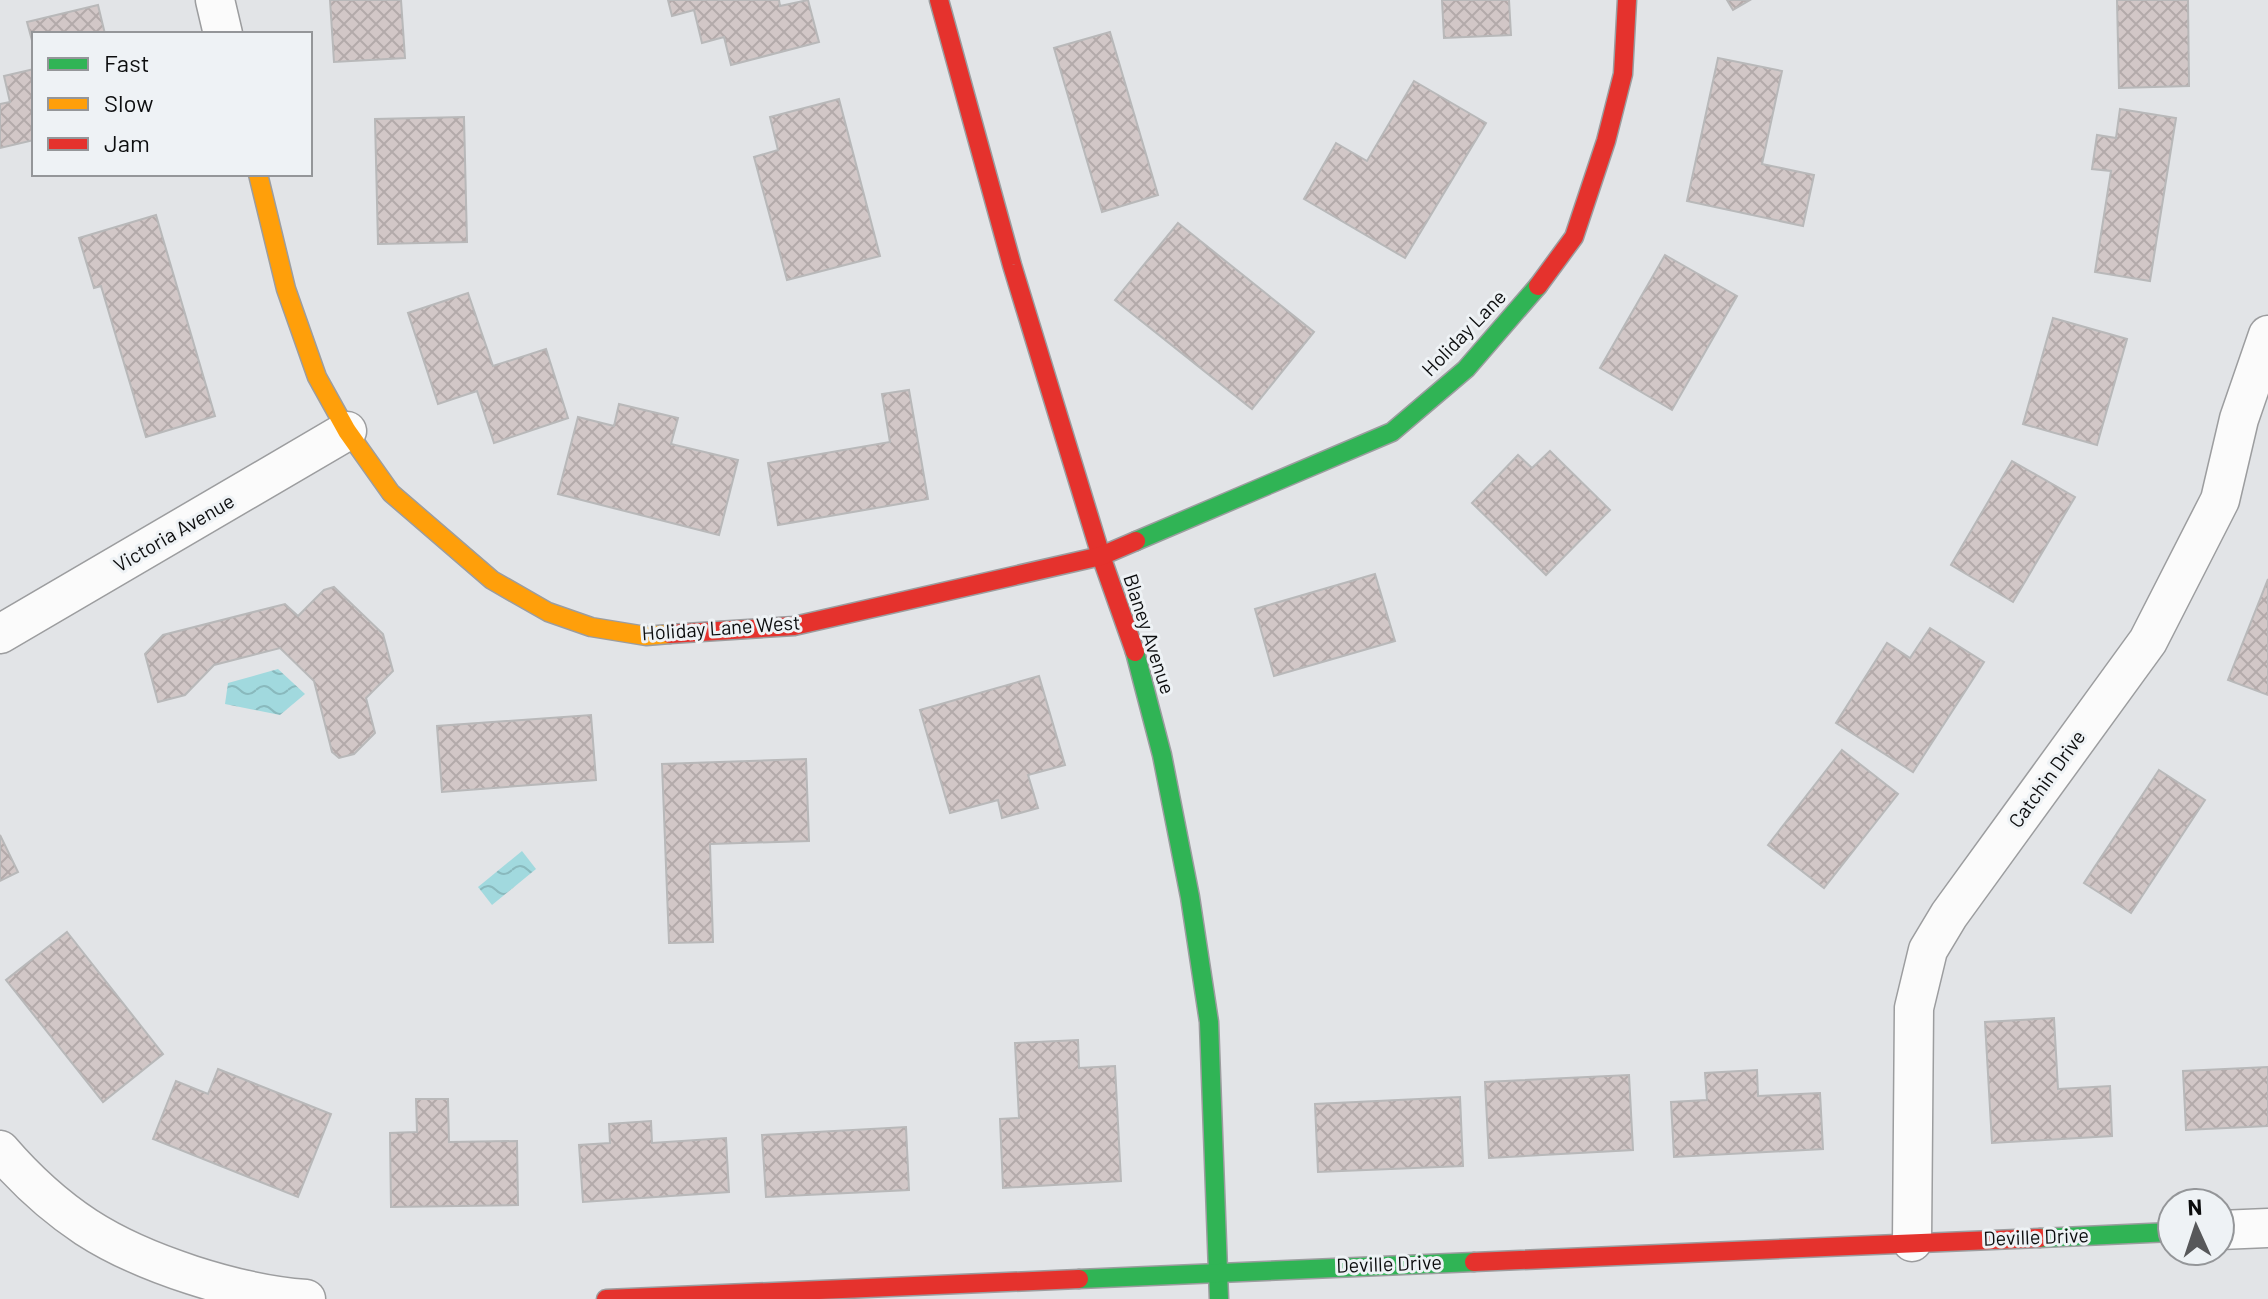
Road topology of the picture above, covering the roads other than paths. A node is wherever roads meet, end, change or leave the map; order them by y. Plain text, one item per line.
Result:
1 (215, 0) edge
2 (939, 0) edge
3 (1627, 0) edge
4 (223, 32) edge
5 (258, 176) edge
6 (2268, 335) edge
7 (2254, 424) edge
8 (347, 431) junction
9 (1101, 556) junction
10 (0, 634) edge
11 (0, 1150) edge
12 (2268, 1228) edge
13 (2236, 1229) edge
14 (2156, 1233) edge
15 (1912, 1242) junction
16 (1217, 1272) junction
17 (306, 1299) edge
18 (606, 1299) edge
19 (1219, 1299) edge

1 - 4 street
2 - 9 street, Blaney Avenue
3 - 9 street, Holiday Lane
5 - 8 street, Holiday Lane West
6 - 7 street, Catchin Drive
7 - 15 street, Catchin Drive
8 - 9 street, Holiday Lane West
8 - 10 street, Victoria Avenue
9 - 16 street, Blaney Avenue
11 - 17 street
12 - 13 street
14 - 15 street, Deville Drive
15 - 16 street, Deville Drive
16 - 18 street, Deville Drive
16 - 19 street, Blaney Avenue

